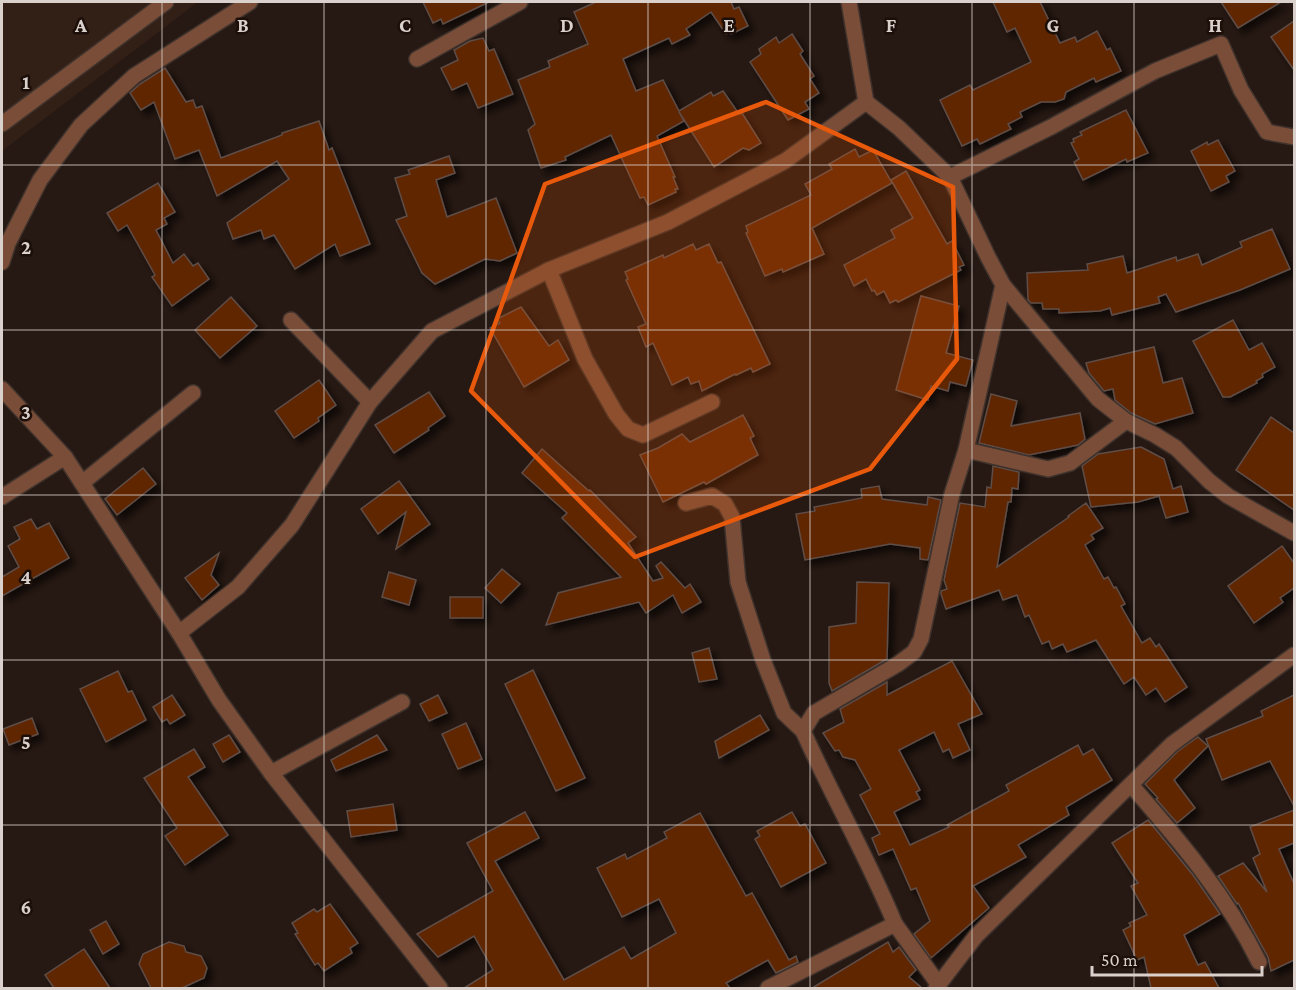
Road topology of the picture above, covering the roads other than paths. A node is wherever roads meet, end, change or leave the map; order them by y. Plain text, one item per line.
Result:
1 (166, 2) edge
2 (250, 2) edge
3 (849, 2) edge
4 (510, 4) edge
5 (417, 59) dead end
6 (866, 102) junction
7 (2, 124) edge
8 (1294, 137) edge
9 (950, 177) junction
10 (2, 262) edge
11 (549, 270) junction
12 (1003, 285) junction
13 (291, 320) dead end
14 (2, 389) edge
15 (193, 393) dead end
16 (370, 402) junction
17 (712, 402) dead end
18 (1126, 421) junction
19 (966, 450) junction
20 (65, 457) junction
21 (82, 483) junction
22 (2, 497) edge
23 (686, 502) dead end
24 (1294, 533) edge
25 (179, 633) junction
26 (1294, 655) edge
27 (402, 702) dead end
28 (803, 731) junction
29 (271, 773) junction
30 (1131, 785) junction
31 (896, 924) junction
32 (1259, 962) dead end
33 (938, 987) edge
34 (440, 988) edge
35 (768, 988) edge

1 - 7 street
2 - 10 street
3 - 6 street
4 - 5 street
6 - 9 street
6 - 11 street
8 - 9 street
9 - 12 street
11 - 16 street
11 - 17 street
12 - 18 street
12 - 19 street
13 - 16 street
14 - 20 street
15 - 21 street
16 - 25 street
18 - 19 street
18 - 24 street
19 - 28 street
20 - 21 street
20 - 22 street
21 - 25 street
23 - 28 street
25 - 29 street
26 - 30 street
27 - 29 street
28 - 31 street
29 - 34 street
30 - 32 street
30 - 33 street
31 - 33 street
31 - 35 street

